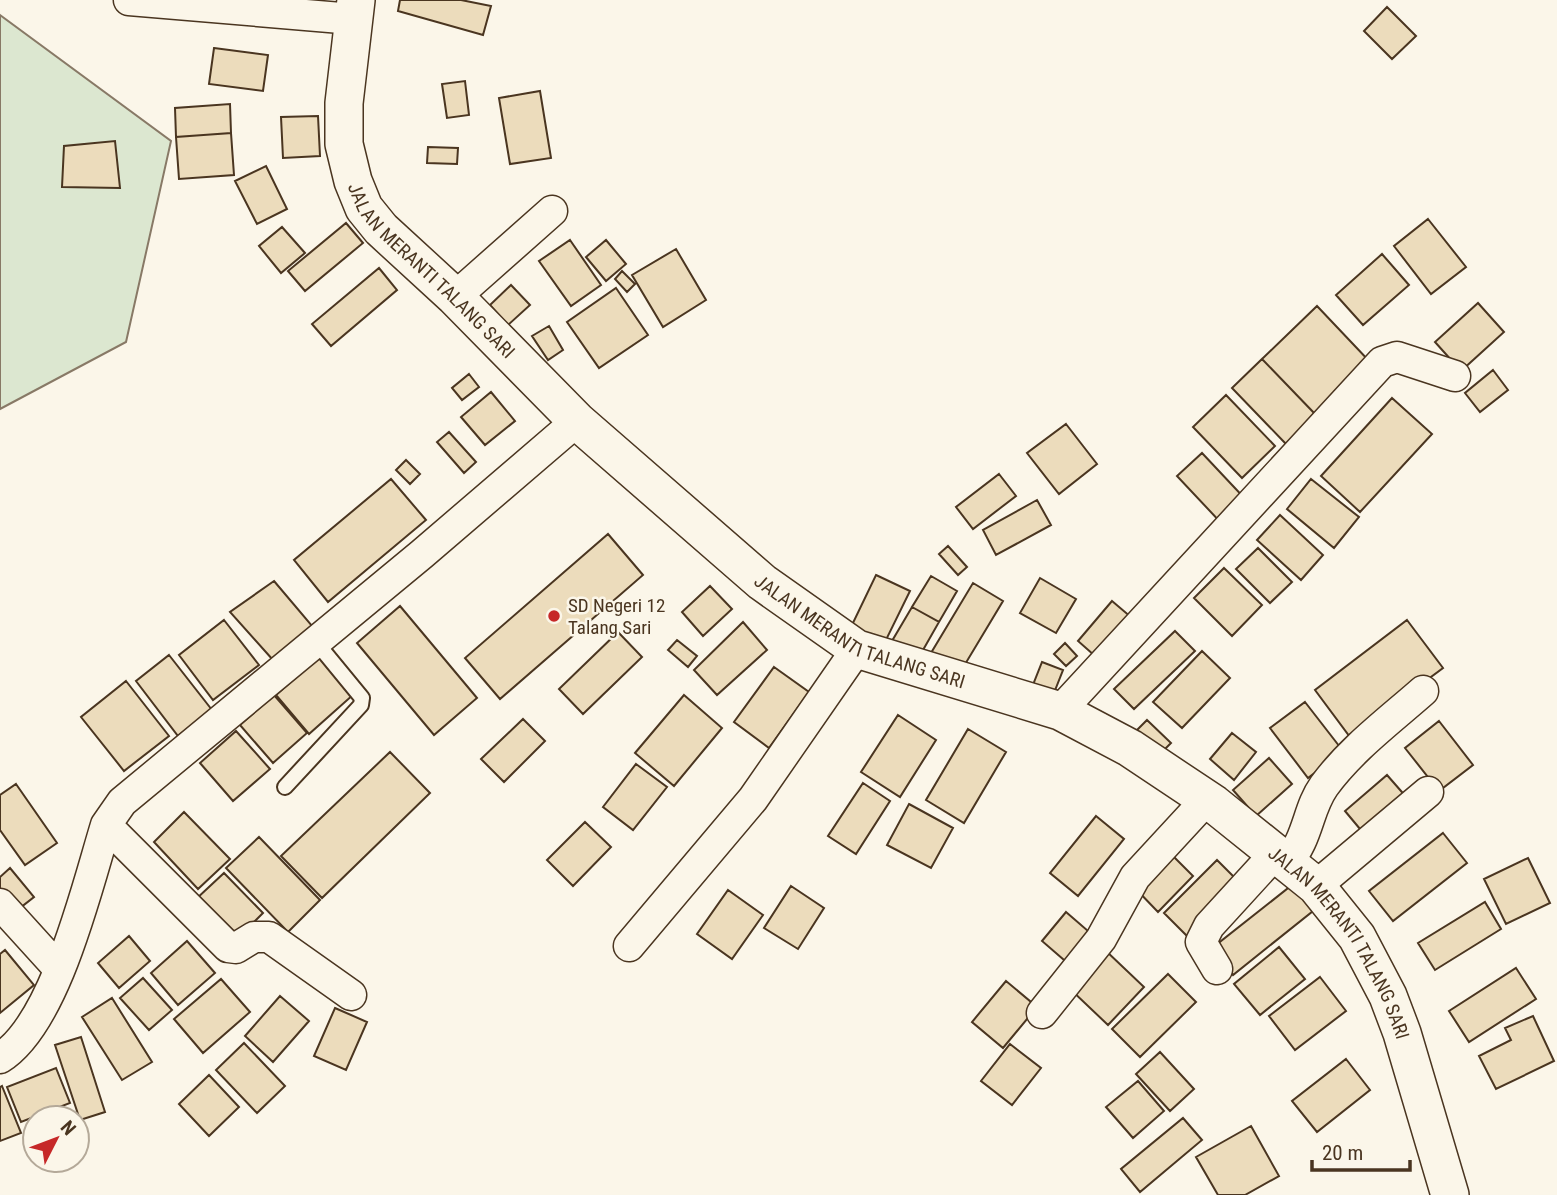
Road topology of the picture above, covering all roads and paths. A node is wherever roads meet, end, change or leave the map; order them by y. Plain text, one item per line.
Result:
1 (129, 0) edge
2 (355, 10) edge
3 (552, 211) dead end
4 (455, 296) junction
5 (1455, 376) dead end
6 (578, 421) junction
7 (316, 642) junction
8 (857, 649) junction
9 (1423, 691) dead end
10 (1060, 711) junction
11 (285, 787) dead end
12 (1428, 792) dead end
13 (1207, 799) junction
14 (106, 825) junction
15 (1280, 860) junction
16 (1316, 886) junction
17 (0, 904) edge
18 (629, 946) dead end
19 (59, 969) junction
20 (1217, 969) dead end
21 (351, 995) dead end
22 (1042, 1013) dead end
23 (0, 1058) edge
24 (1446, 1193) edge

1 - 2 street
2 - 4 street, JALAN MERANTI TALANG SARI
3 - 4 street
4 - 6 street, JALAN MERANTI TALANG SARI
5 - 10 street
6 - 7 street
6 - 8 street, JALAN MERANTI TALANG SARI
7 - 11 lane
7 - 14 street
8 - 10 street, JALAN MERANTI TALANG SARI
8 - 18 street
9 - 15 street
10 - 13 street, JALAN MERANTI TALANG SARI
12 - 16 street
13 - 15 street, JALAN MERANTI TALANG SARI
13 - 22 street
14 - 19 street
14 - 21 street
15 - 16 street, JALAN MERANTI TALANG SARI
15 - 20 street
16 - 24 street, JALAN MERANTI TALANG SARI
17 - 19 street
19 - 23 street

